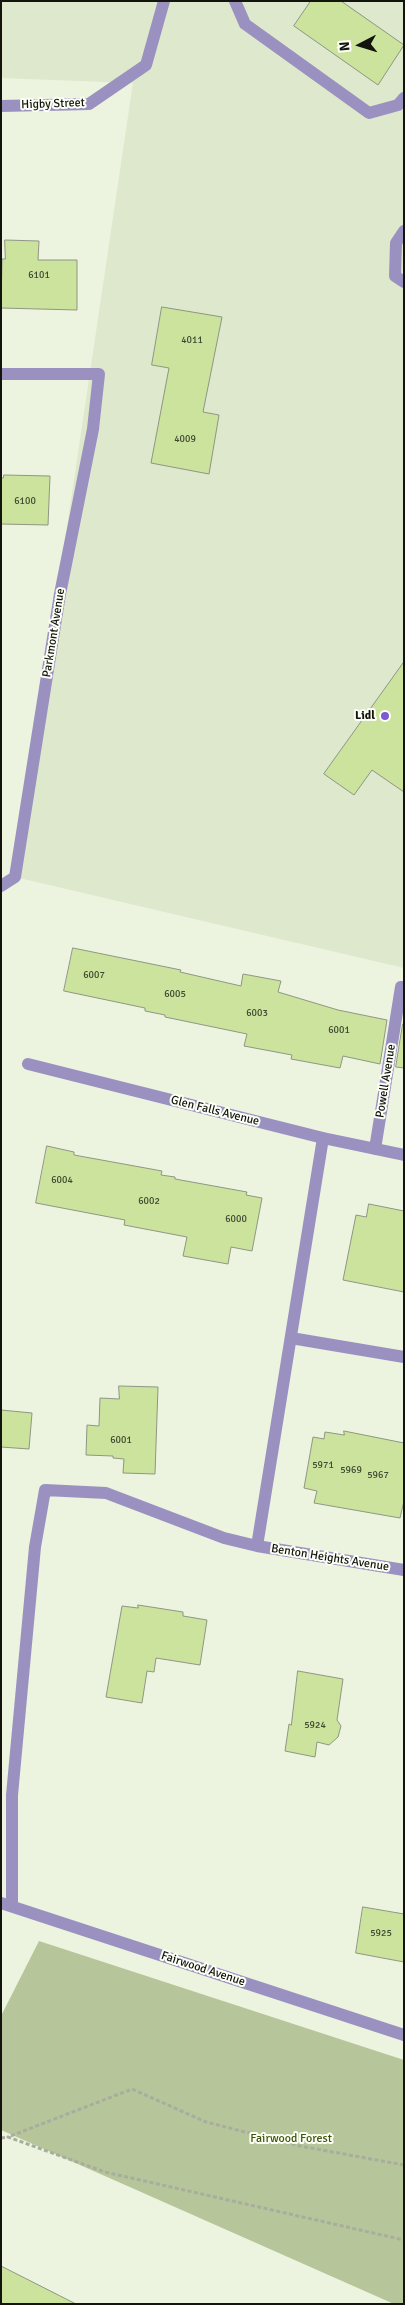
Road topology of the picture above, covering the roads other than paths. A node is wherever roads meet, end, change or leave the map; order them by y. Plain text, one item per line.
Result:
1 (164, 1) edge
2 (235, 1) edge
3 (404, 98) edge
4 (1, 106) edge
5 (404, 231) edge
6 (404, 282) edge
7 (1, 374) edge
8 (1, 886) edge
9 (404, 987) edge
10 (28, 1064) dead end
11 (324, 1138) junction
12 (375, 1149) junction
13 (404, 1155) edge
14 (292, 1338) junction
15 (404, 1357) edge
16 (257, 1546) junction
17 (404, 1570) edge
18 (7, 1905) edge
19 (404, 2035) edge

1 - 4 street, Higby Street
2 - 3 street
5 - 6 street
7 - 8 street, Parkmont Avenue
9 - 12 street, Powell Avenue
10 - 11 street, Glen Falls Avenue
11 - 12 street, Glen Falls Avenue
11 - 14 street
12 - 13 street, Glen Falls Avenue
14 - 15 street
14 - 16 street
16 - 17 street, Benton Heights Avenue
16 - 18 street, Benton Heights Avenue
18 - 19 street, Fairwood Avenue

